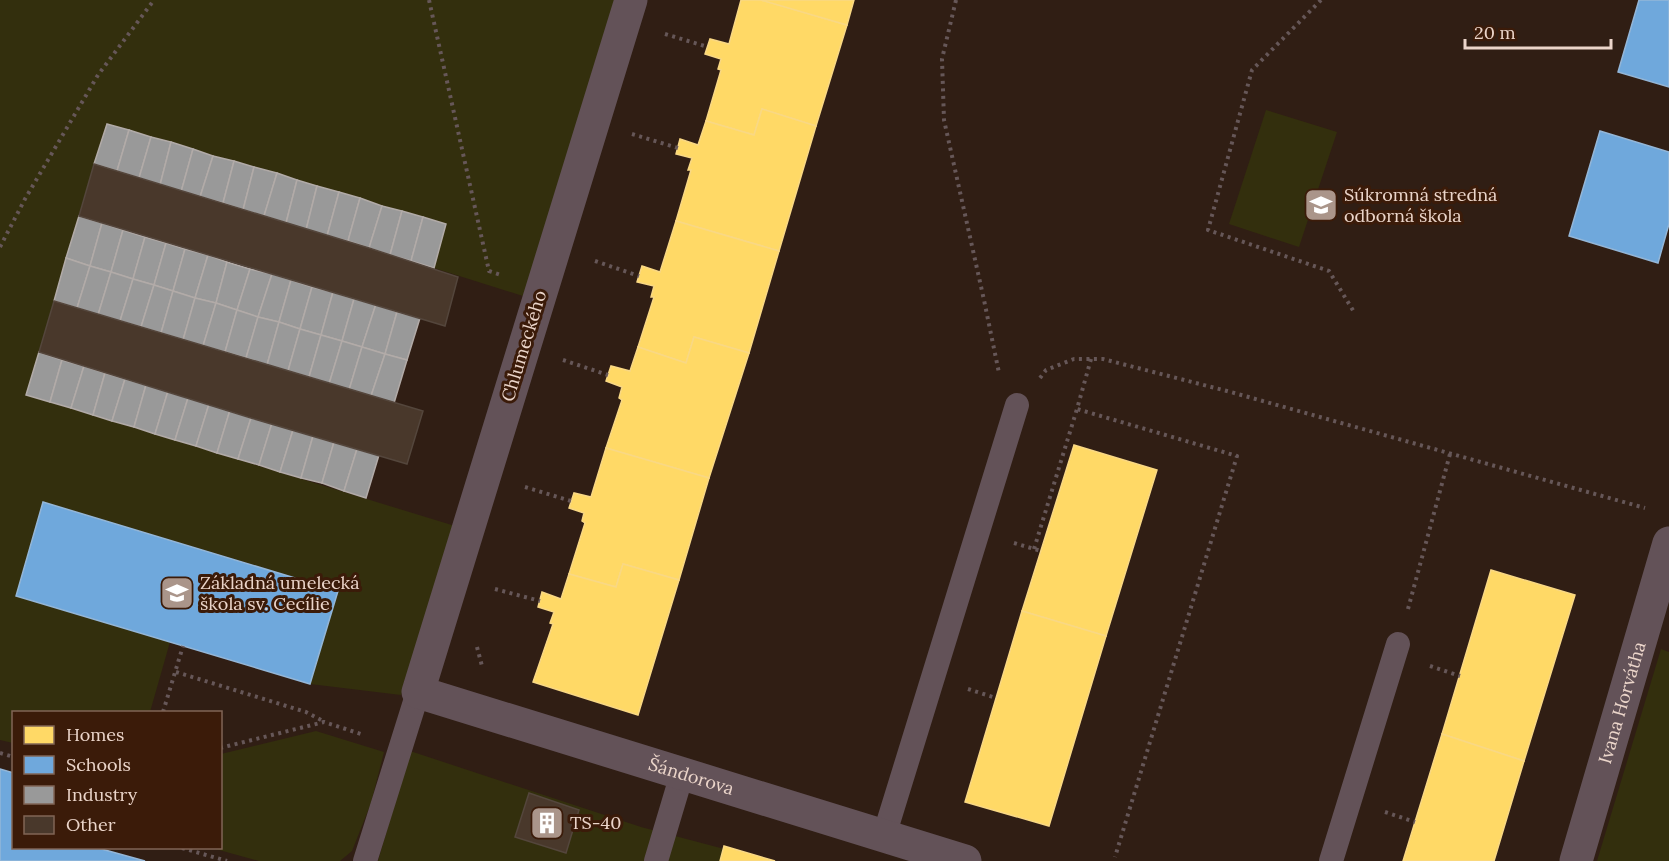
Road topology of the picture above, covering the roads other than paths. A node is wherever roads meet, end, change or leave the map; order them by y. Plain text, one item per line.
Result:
1 (631, 0) edge
2 (1017, 405) road end
3 (1669, 543) edge
4 (1398, 644) road end
5 (418, 692) junction
6 (682, 774) junction
7 (884, 836) junction
8 (365, 861) edge
9 (656, 861) edge
10 (965, 861) edge
11 (1331, 861) edge
12 (1576, 861) edge

1 - 5 street, Chlumeckého
2 - 7 lane
3 - 12 street, Ivana Horvátha
4 - 11 lane
5 - 6 street, Šándorova
5 - 8 lane
6 - 7 street, Šándorova
6 - 9 lane
7 - 10 street, Šándorova

